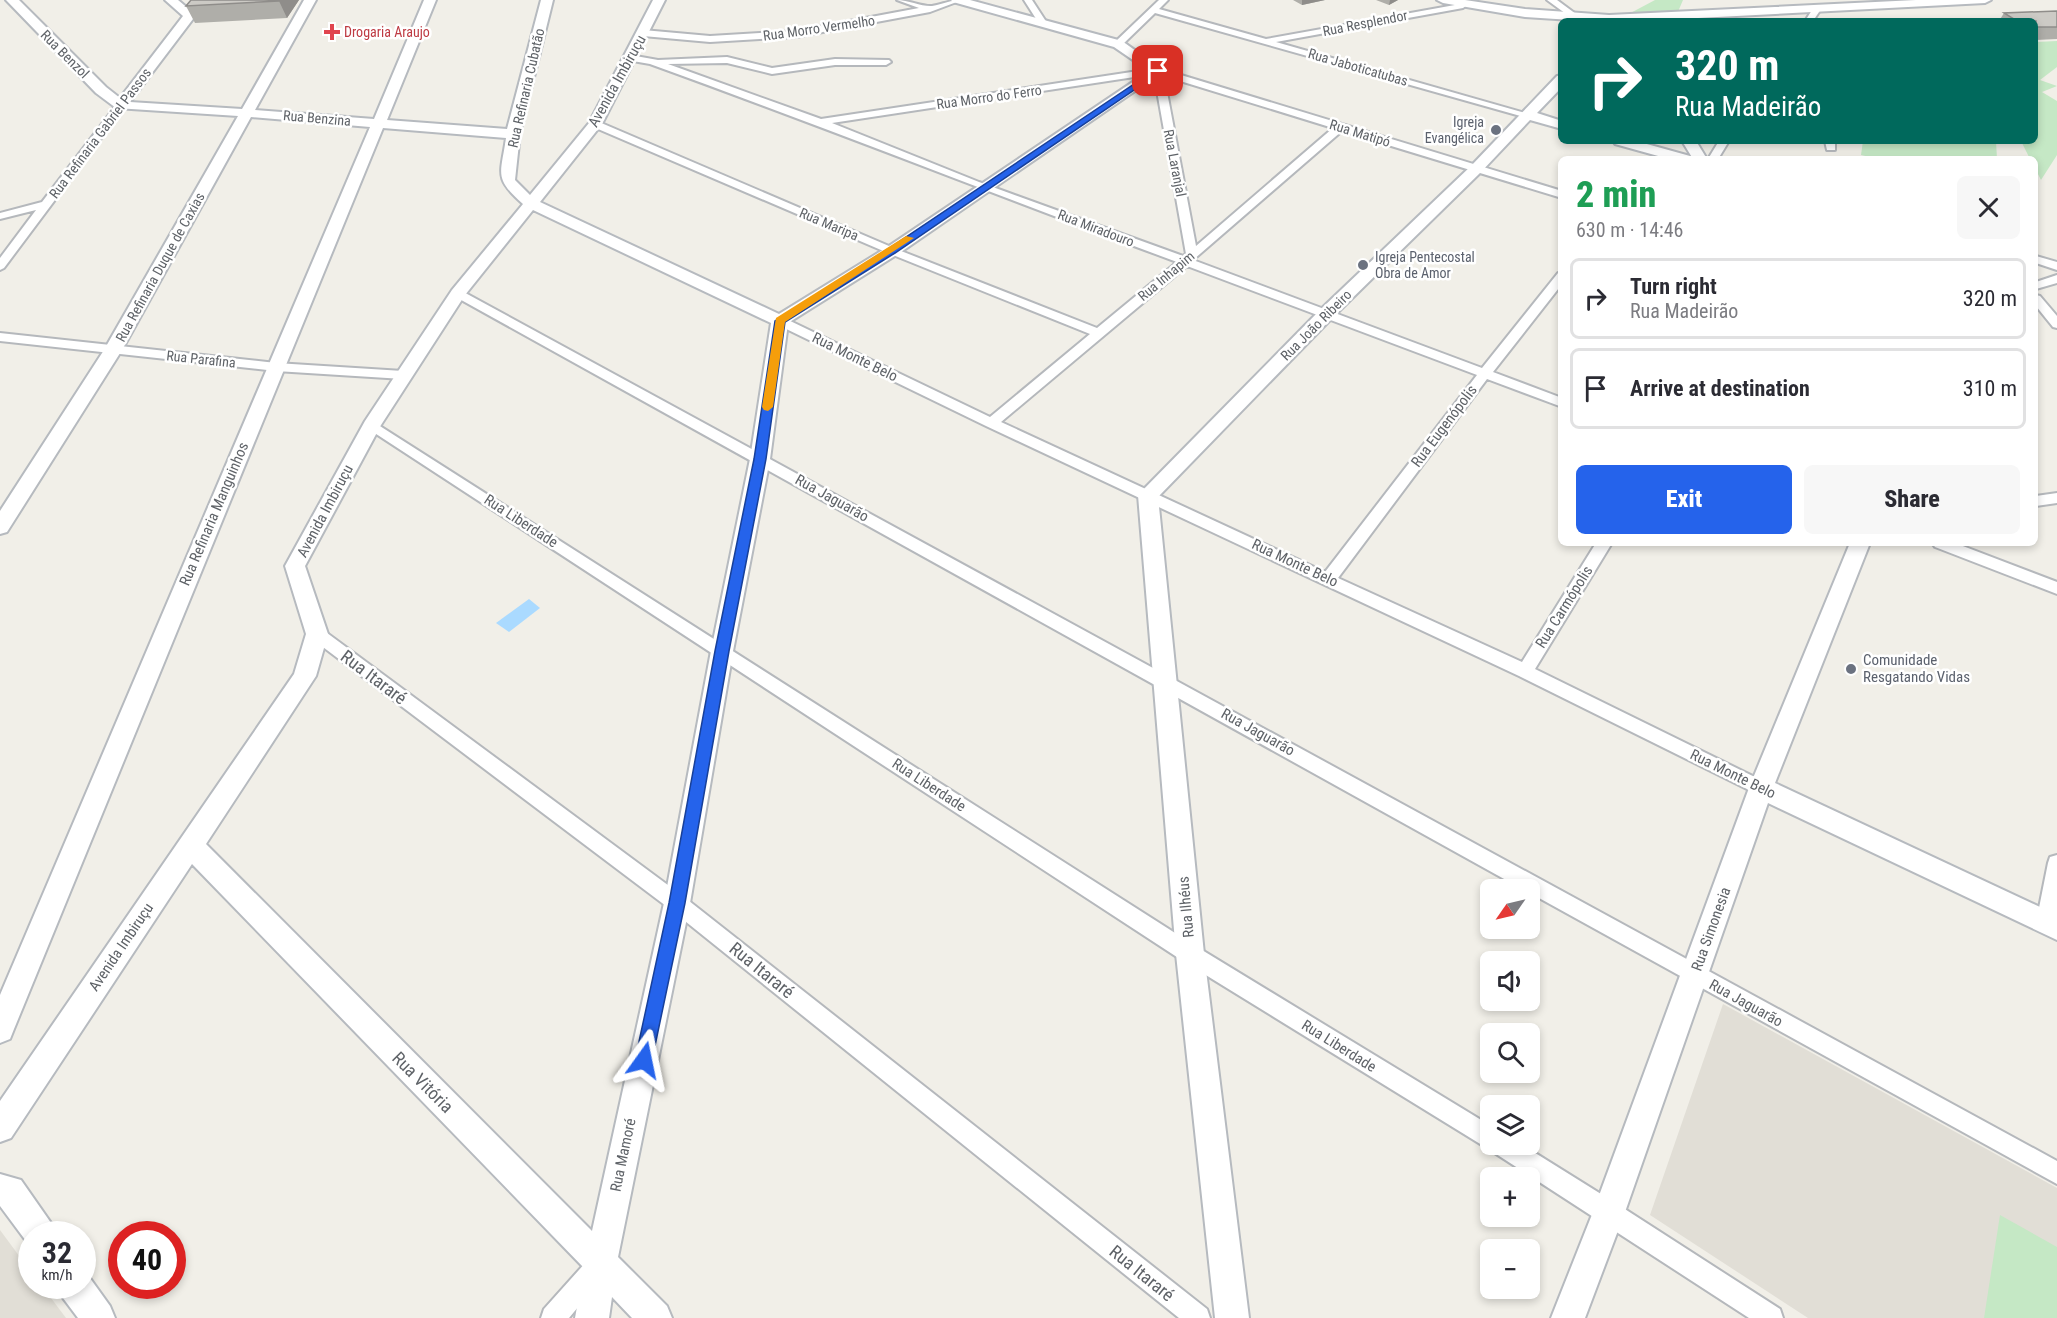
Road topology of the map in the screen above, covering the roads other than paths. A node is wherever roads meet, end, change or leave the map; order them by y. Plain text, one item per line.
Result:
1 (12, 0) edge
2 (171, 0) edge
3 (309, 0) edge
4 (430, 0) edge
5 (547, 0) edge
6 (659, 0) edge
7 (901, 0) edge
8 (957, 0) edge
9 (1028, 0) edge
10 (1164, 0) edge
11 (1443, 0) edge
12 (1551, 0) edge
13 (1985, 0) edge
14 (1463, 5) junction
15 (1682, 5) dead end
16 (930, 9) junction
17 (1817, 9) junction
18 (1154, 10) junction
19 (1692, 16) junction
20 (1576, 17) junction
21 (1587, 18) edge
22 (1651, 18) edge
23 (1811, 18) edge
24 (1043, 23) junction
25 (643, 33) junction
26 (1266, 41) junction
27 (1118, 44) junction
28 (630, 57) junction
29 (652, 61) junction
30 (886, 62) dead end
31 (1158, 71) junction
32 (1558, 83) edge
33 (121, 105) junction
34 (246, 113) junction
35 (1527, 115) junction
36 (820, 122) junction
37 (378, 123) junction
38 (595, 124) junction
39 (1558, 124) edge
40 (1340, 127) junction
41 (513, 134) junction
42 (1631, 144) edge
43 (1674, 156) edge
44 (1476, 169) junction
45 (985, 186) junction
46 (1558, 194) edge
47 (531, 203) junction
48 (45, 205) junction
49 (0, 216) edge
50 (892, 251) junction
51 (1188, 258) junction
52 (2038, 260) edge
53 (0, 266) edge
54 (2057, 266) edge
55 (2057, 279) edge
56 (1558, 281) edge
57 (2038, 284) edge
58 (458, 293) junction
59 (2038, 301) edge
60 (1327, 313) junction
61 (780, 321) junction
62 (2057, 324) edge
63 (1098, 333) junction
64 (0, 337) edge
65 (113, 350) junction
66 (276, 367) junction
67 (1484, 374) junction
68 (403, 375) junction
69 (1558, 402) edge
70 (991, 423) junction
71 (372, 425) junction
72 (757, 457) junction
73 (1148, 495) junction
74 (2057, 498) edge
75 (2038, 501) edge
76 (0, 527) edge
77 (1602, 546) edge
78 (1859, 546) edge
79 (1948, 546) edge
80 (1329, 578) junction
81 (2057, 588) edge
82 (316, 634) junction
83 (722, 651) junction
84 (1525, 671) junction
85 (1165, 681) junction
86 (1761, 788) junction
87 (190, 845) junction
88 (2057, 863) edge
89 (677, 903) junction
90 (2052, 925) edge
91 (1190, 954) junction
92 (1694, 975) junction
93 (0, 1029) edge
94 (0, 1127) edge
95 (1480, 1132) edge
96 (1517, 1155) edge
97 (2057, 1173) edge
98 (0, 1190) edge
99 (1609, 1212) junction
100 (31, 1221) edge
101 (601, 1262) junction
102 (84, 1299) edge
103 (98, 1318) edge
104 (553, 1318) edge
105 (592, 1318) edge
106 (655, 1318) edge
107 (1198, 1318) edge
108 (1232, 1318) edge
109 (1568, 1318) edge
110 (1770, 1318) edge

1 - 33 street, Rua Benzol
2 - 33 street, Rua Refinaria Gabriel Passos
3 - 34 street, Rua Refinaria Duque de Caxias
4 - 37 street, Rua Refinaria Manguinhos
5 - 41 street, Rua Refinaria Cubatão
6 - 25 street, Avenida Imbiruçu
7 - 16 street
8 - 16 street, Rua Morro Vermelho
8 - 24 street
9 - 24 street
10 - 18 street
11 - 14 street
12 - 20 street
13 - 17 street
14 - 20 street
14 - 26 street, Rua Resplendor
15 - 19 street
16 - 25 street, Rua Morro Vermelho
17 - 19 street
17 - 23 street
18 - 26 street, Rua Jaboticatubas
18 - 27 street
19 - 22 street
20 - 21 street
24 - 27 street
25 - 28 street, Avenida Imbiruçu
26 - 35 street, Rua Jaboticatubas
27 - 31 street
28 - 29 street, Rua Miradouro
28 - 38 street, Avenida Imbiruçu
29 - 30 street
29 - 36 street, Rua Miradouro
31 - 36 street, Rua Morro do Ferro
31 - 40 street, Rua Matipó
31 - 45 street
31 - 51 street, Rua Laranjal
32 - 35 street, Rua João Ribeiro
33 - 34 street, Rua Benzina
33 - 48 street, Rua Refinaria Gabriel Passos
34 - 37 street, Rua Benzina
34 - 65 street, Rua Refinaria Duque de Caxias
35 - 39 street, Rua Jaboticatubas
35 - 44 street, Rua João Ribeiro
36 - 45 street, Rua Miradouro
37 - 41 street, Rua Benzina
37 - 66 street, Rua Refinaria Manguinhos
38 - 47 street, Avenida Imbiruçu
38 - 50 street, Rua Maripa
40 - 44 street, Rua Matipó
40 - 51 street, Rua Inhapim
41 - 47 street, Rua Refinaria Cubatão
42 - 43 street
44 - 46 street, Rua Matipó
44 - 60 street, Rua João Ribeiro
45 - 50 street
45 - 51 street, Rua Miradouro
47 - 58 street, Avenida Imbiruçu
47 - 61 street, Rua Monte Belo
48 - 49 street
48 - 53 street, Rua Refinaria Gabriel Passos
50 - 61 street
50 - 63 street, Rua Maripa
51 - 60 street, Rua Miradouro
51 - 63 street, Rua Inhapim
52 - 54 street
55 - 57 street
56 - 67 street, Rua Eugenópolis
58 - 68 street, Avenida Imbiruçu
58 - 72 street, Rua Jaguarão
59 - 62 street
60 - 67 street, Rua Miradouro
60 - 73 street, Rua João Ribeiro
61 - 70 street, Rua Monte Belo
61 - 72 street, Rua Mamoré
63 - 70 street, Rua Inhapim
64 - 65 street, Rua Parafina
65 - 66 street, Rua Parafina
65 - 76 street, Rua Refinaria Duque de Caxias
66 - 68 street, Rua Parafina
66 - 93 street, Rua Refinaria Manguinhos
67 - 69 street, Rua Miradouro
67 - 80 street, Rua Eugenópolis
68 - 71 street, Avenida Imbiruçu
70 - 73 street, Rua Monte Belo
71 - 82 street, Avenida Imbiruçu
71 - 83 street, Rua Liberdade
72 - 83 street, Rua Mamoré
72 - 85 street, Rua Jaguarão
73 - 80 street, Rua Monte Belo
73 - 85 street, Rua Ilhéus
74 - 75 street
77 - 84 street, Rua Carmópolis
78 - 86 street, Rua Simonesia
79 - 81 street
80 - 84 street, Rua Monte Belo
82 - 87 street, Avenida Imbiruçu
82 - 89 street, Rua Itararé
83 - 89 street, Rua Mamoré
83 - 91 street, Rua Liberdade
84 - 86 street, Rua Monte Belo
85 - 91 street, Rua Ilhéus
85 - 92 street, Rua Jaguarão
86 - 90 street, Rua Monte Belo
86 - 92 street, Rua Simonesia
87 - 94 street, Avenida Imbiruçu
87 - 101 street, Rua Vitória
88 - 90 street
89 - 101 street, Rua Mamoré
89 - 107 street, Rua Itararé
91 - 95 street, Rua Liberdade
91 - 108 street, Rua Ilhéus
92 - 97 street, Rua Jaguarão
92 - 99 street, Rua Simonesia
96 - 99 street
98 - 100 street
99 - 109 street, Rua Simonesia
99 - 110 street
101 - 104 street
101 - 105 street, Rua Mamoré
101 - 106 street, Rua Vitória
102 - 103 street

